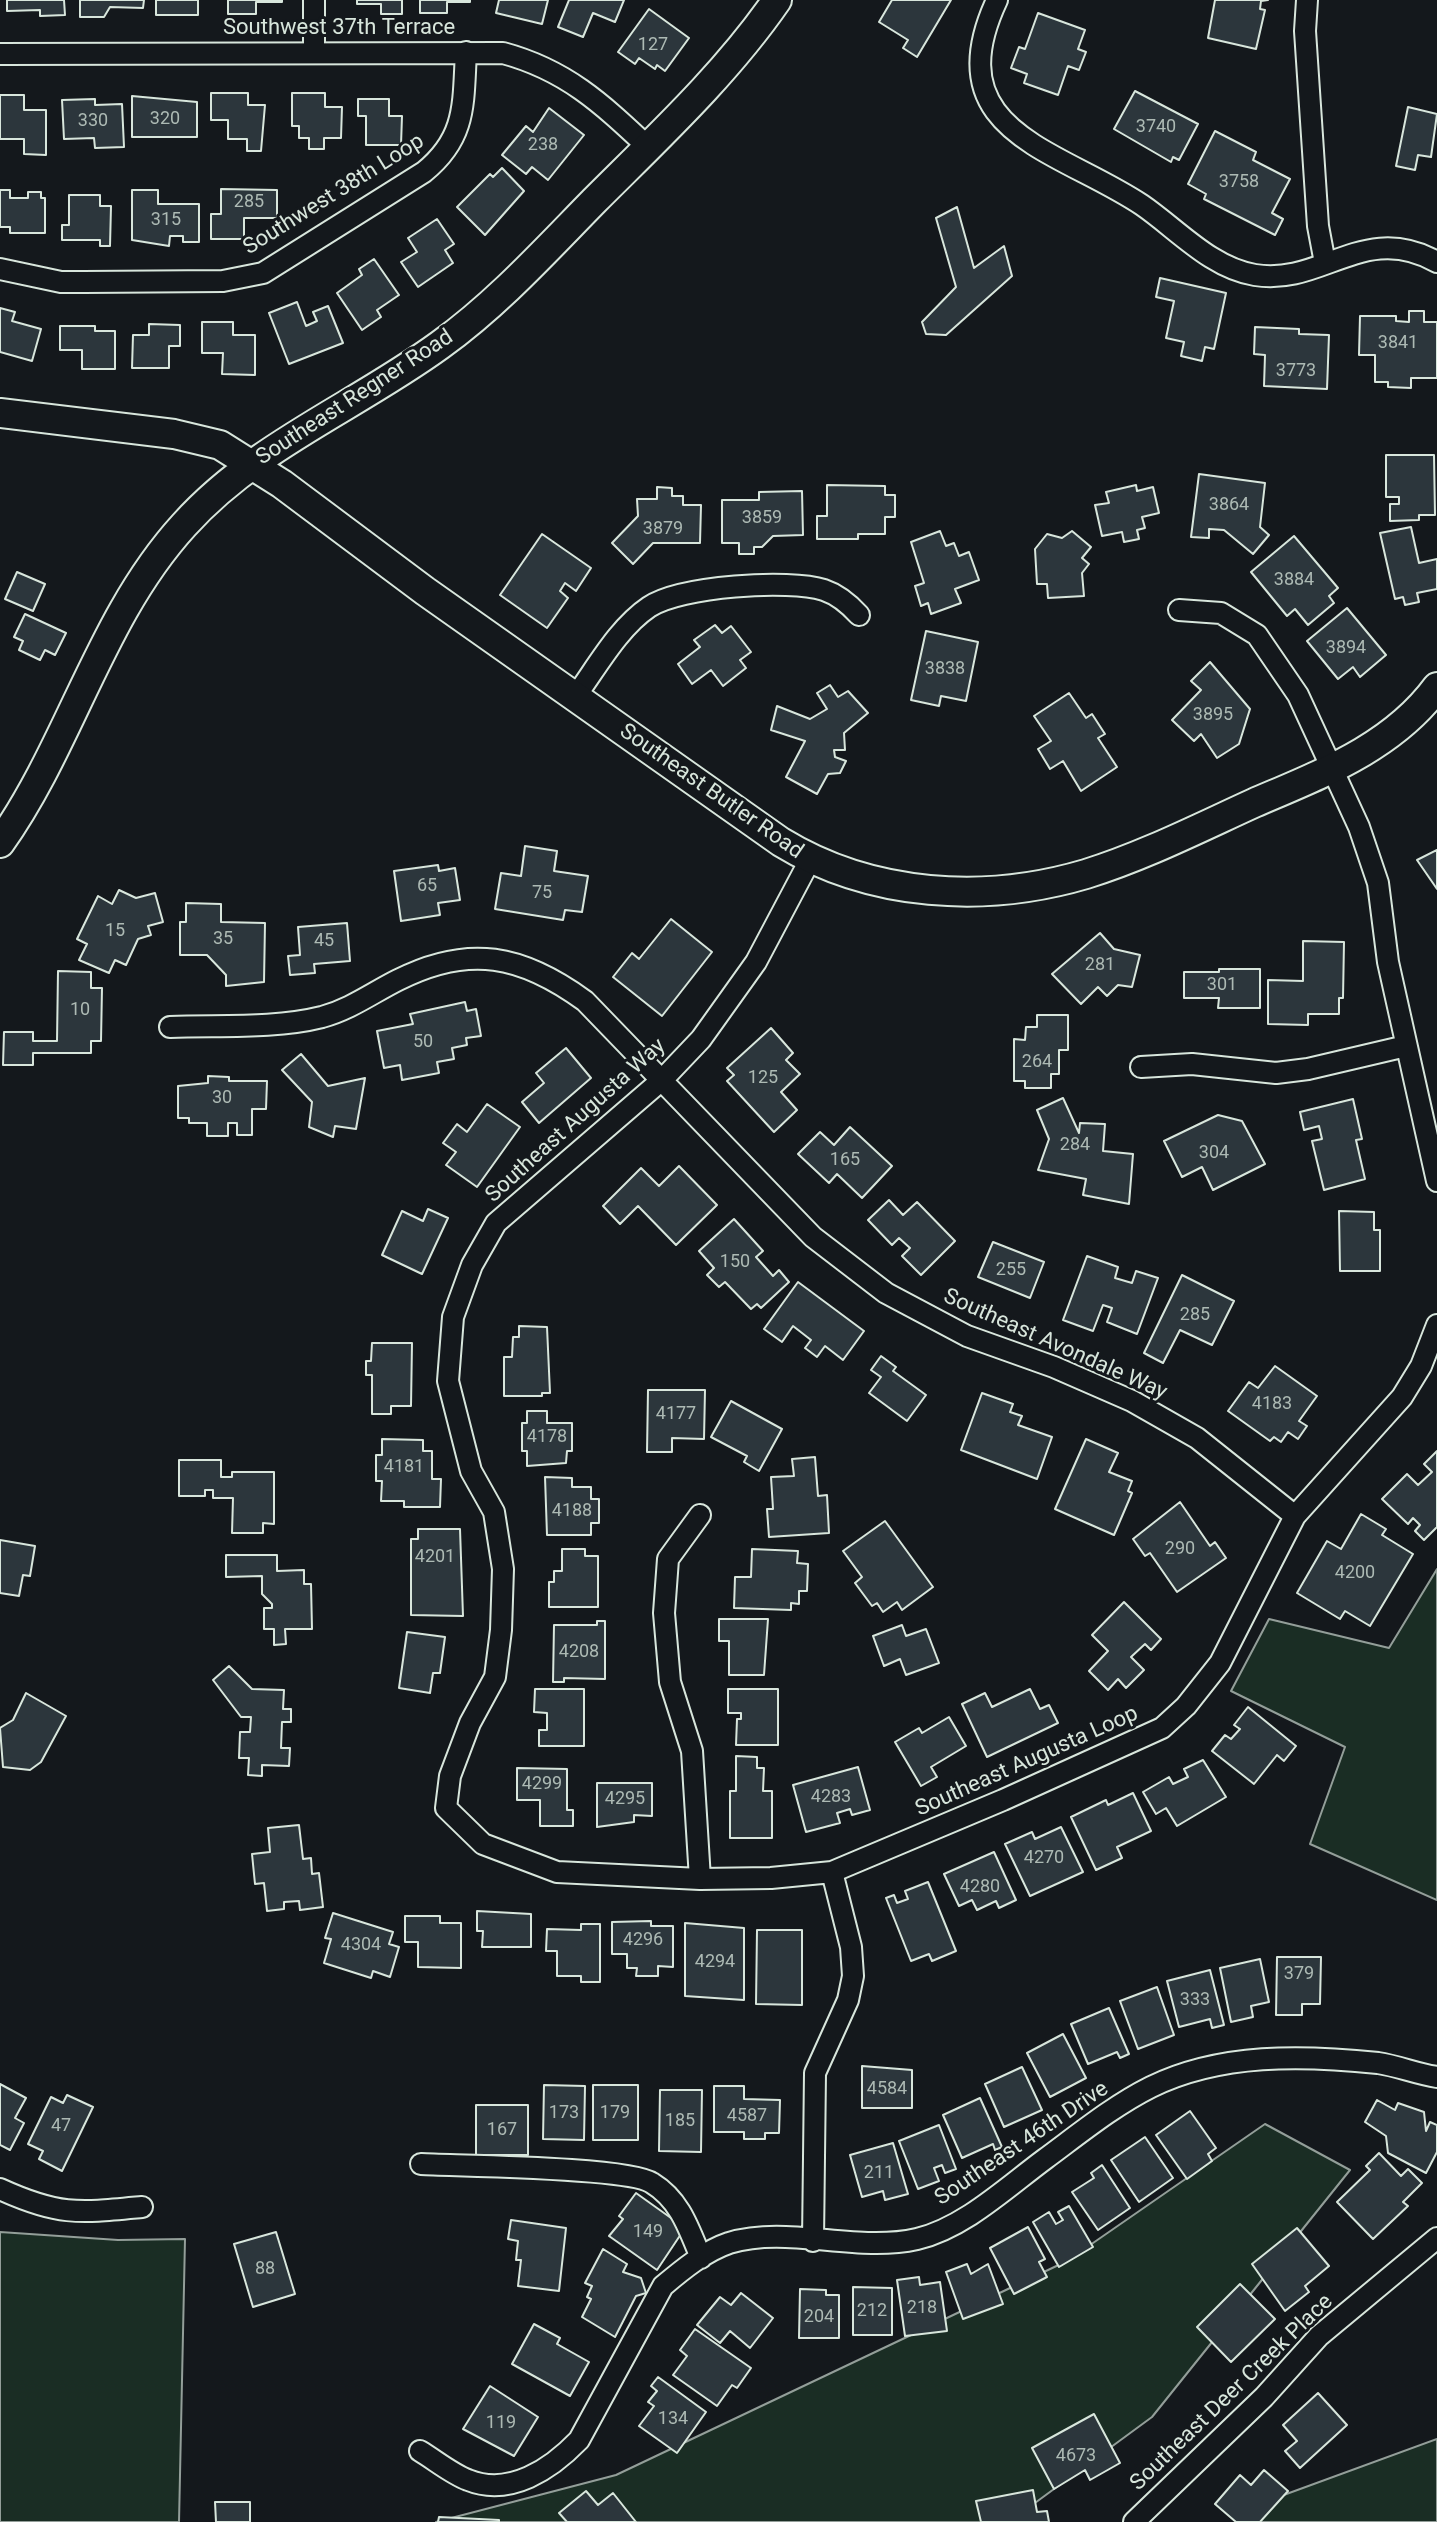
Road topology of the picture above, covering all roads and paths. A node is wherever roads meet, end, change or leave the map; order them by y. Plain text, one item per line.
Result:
1 (314, 0) edge
2 (777, 0) edge
3 (997, 0) edge
4 (1307, 0) edge
5 (314, 52) junction
6 (466, 52) junction
7 (0, 54) edge
8 (648, 147) junction
9 (1437, 262) edge
10 (1325, 263) junction
11 (0, 269) edge
12 (0, 413) edge
13 (252, 465) junction
14 (1179, 610) dead end
15 (859, 615) dead end
16 (1437, 687) edge
17 (575, 697) junction
18 (1332, 769) junction
19 (0, 843) edge
20 (810, 860) junction
21 (170, 1027) dead end
22 (1406, 1046) junction
23 (1141, 1067) dead end
24 (663, 1079) junction
25 (1437, 1181) edge
26 (1437, 1325) edge
27 (700, 1515) dead end
28 (1295, 1516) junction
29 (446, 1808) joint
30 (832, 1872) junction
31 (700, 1879) junction
32 (1437, 2077) edge
33 (421, 2164) dead end
34 (0, 2189) edge
35 (142, 2207) dead end
36 (1437, 2238) edge
37 (813, 2241) junction
38 (701, 2258) junction
39 (420, 2451) dead end
40 (1134, 2522) edge

1 - 5 street
2 - 8 main road, Southeast Regner Road
3 - 10 street
4 - 10 street
5 - 6 street, Southwest 37th Terrace
5 - 7 street, Southwest 37th Terrace
6 - 8 street, Southwest 37th Terrace
6 - 11 street, Southwest 38th Loop
8 - 13 main road, Southeast Regner Road
9 - 10 street
12 - 13 main road, Southeast Butler Road
13 - 17 main road, Southeast Butler Road
13 - 19 main road, Southeast Regner Road
14 - 18 street
15 - 17 street
16 - 18 main road, Southeast Butler Road
17 - 20 main road, Southeast Butler Road
18 - 20 main road, Southeast Butler Road
18 - 22 street
20 - 24 street, Southeast Augusta Way
21 - 24 street, Southeast Avondale Way
22 - 23 street
22 - 25 street
24 - 28 street, Southeast Avondale Way
24 - 29 street, Southeast Augusta Way
26 - 28 street, Southeast Augusta Loop
27 - 31 street
28 - 30 street, Southeast Augusta Loop
29 - 31 street, Southeast Augusta Loop
30 - 31 street, Southeast Augusta Loop
30 - 37 street
32 - 37 street, Southeast 46th Drive
33 - 38 street
34 - 35 street
36 - 40 street, Southeast Deer Creek Place
37 - 38 street, Southeast 46th Drive
38 - 39 street, Southeast 46th Drive

